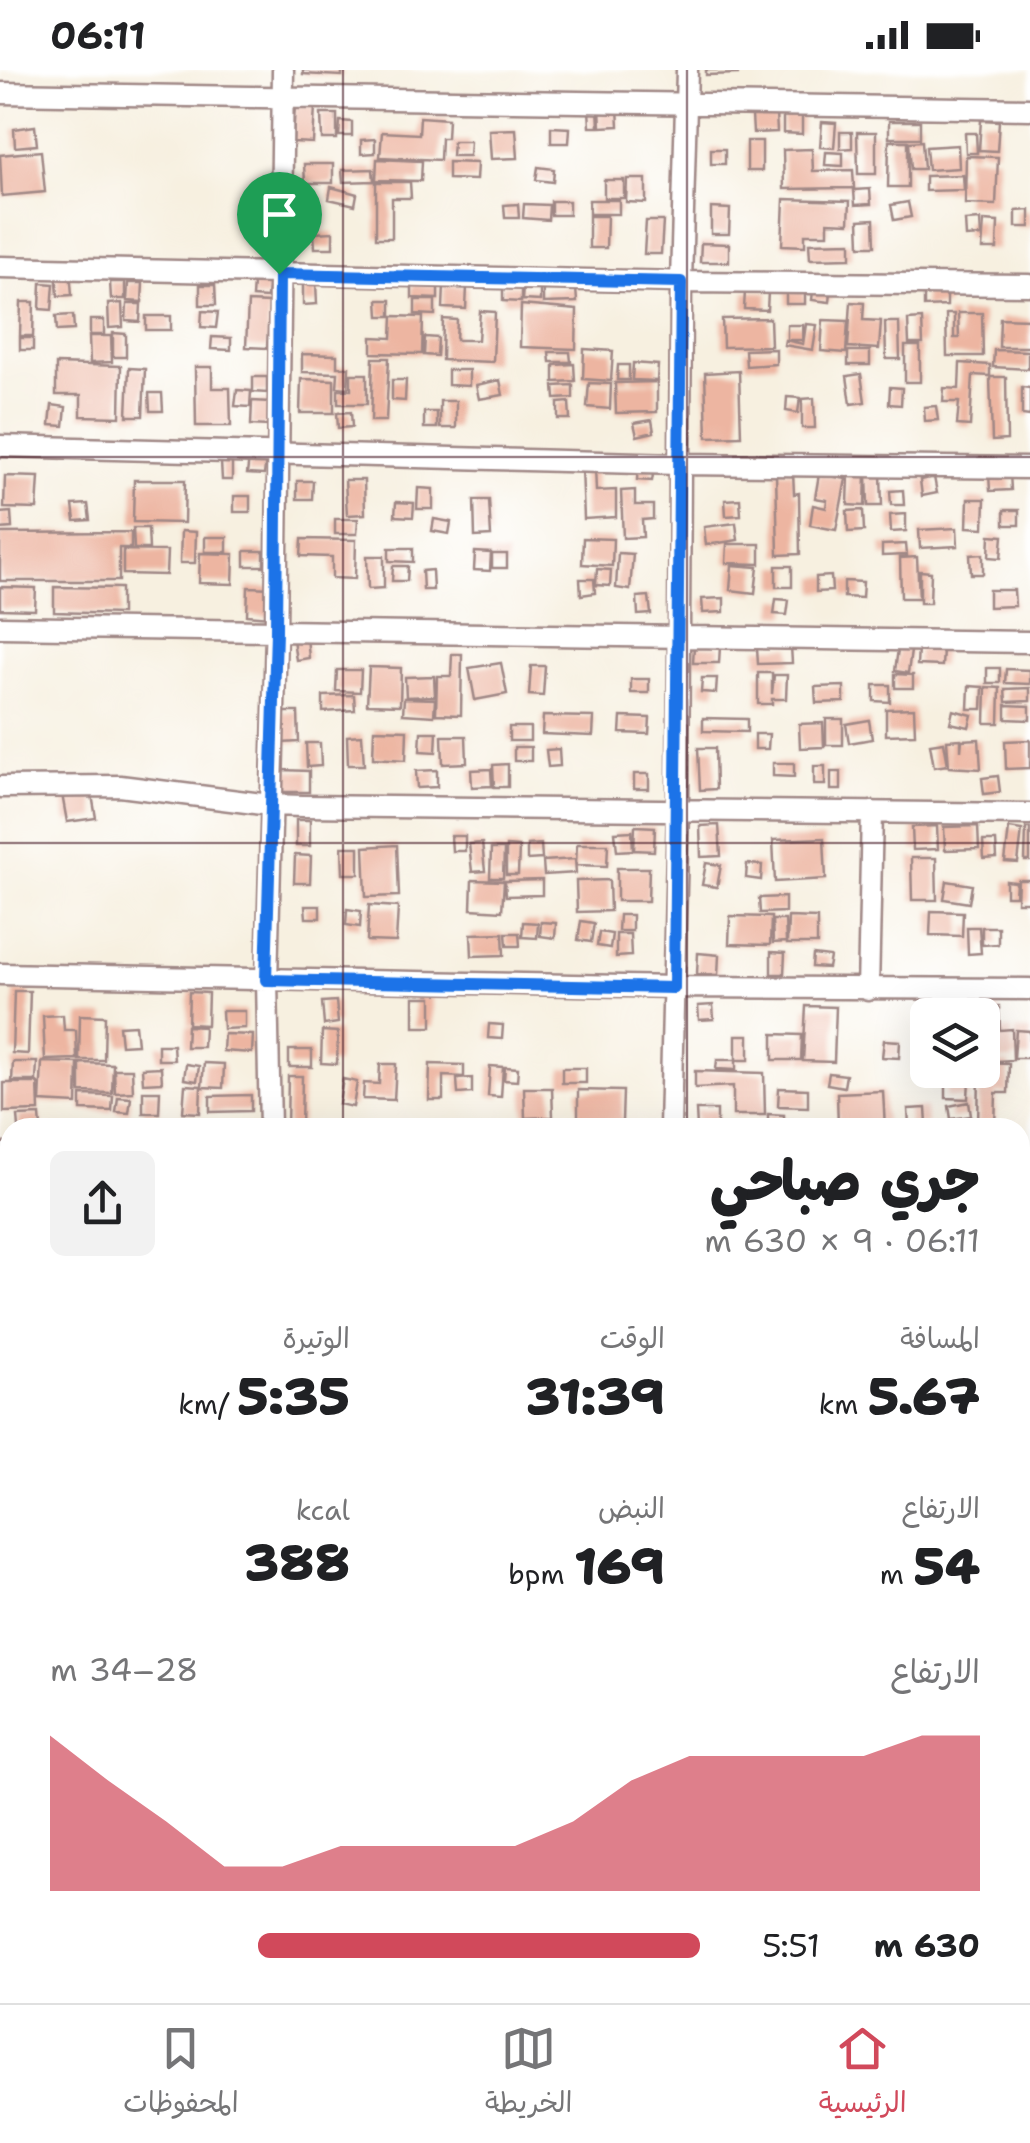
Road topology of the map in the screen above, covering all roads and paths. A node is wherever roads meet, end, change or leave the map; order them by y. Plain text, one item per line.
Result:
1 (283, 70) edge
2 (687, 70) edge
3 (0, 93) edge
4 (282, 98) junction
5 (686, 102) junction
6 (1030, 109) edge
7 (0, 268) edge
8 (279, 274) junction
9 (681, 282) junction
10 (1030, 285) edge
11 (0, 446) edge
12 (278, 451) junction
13 (680, 464) junction
14 (1030, 468) edge
15 (0, 627) edge
16 (276, 631) junction
17 (678, 639) junction
18 (1030, 642) edge
19 (0, 787) edge
20 (270, 804) junction
21 (678, 808) junction
22 (872, 812) junction
23 (1030, 814) edge
24 (0, 974) edge
25 (266, 980) junction
26 (674, 988) junction
27 (1030, 989) edge
28 (868, 990) junction
29 (270, 1118) edge
30 (670, 1118) edge

1 - 4 street
2 - 5 street
3 - 4 street
4 - 5 street
4 - 8 street
5 - 6 street
5 - 9 street
7 - 8 street
8 - 9 street
8 - 12 street
9 - 10 street
9 - 13 street
11 - 12 street
12 - 13 street
12 - 16 street
13 - 14 street
13 - 17 street
15 - 16 street
16 - 17 street
16 - 20 street
17 - 18 street
17 - 21 street
19 - 20 street
20 - 21 street
20 - 25 street
21 - 22 street
21 - 26 street
22 - 23 street
22 - 28 street
24 - 25 street
25 - 26 street
25 - 29 street
26 - 28 street
26 - 30 street
27 - 28 street

